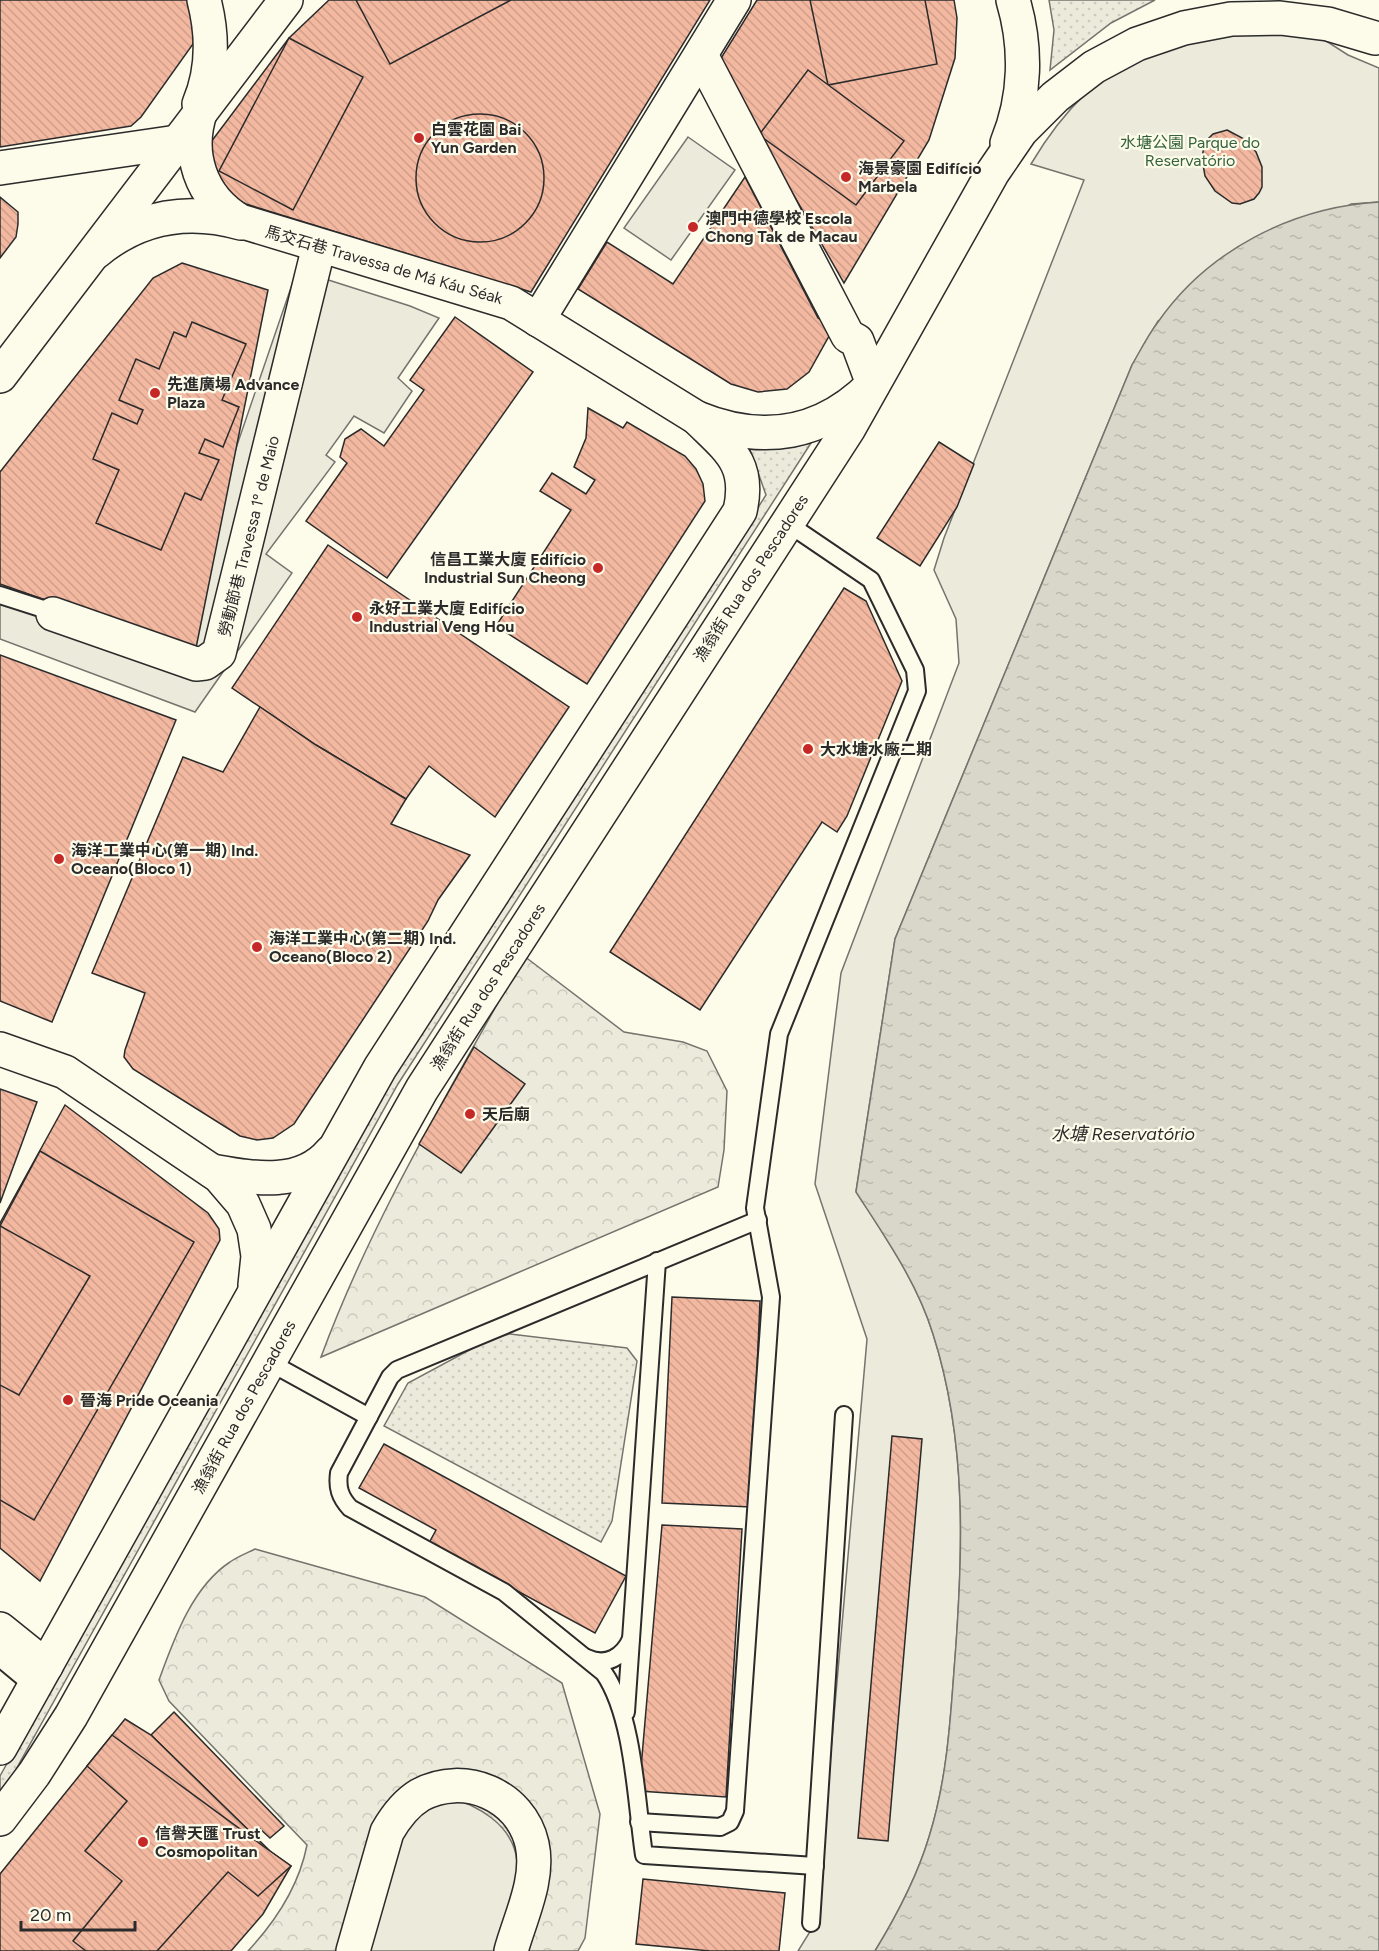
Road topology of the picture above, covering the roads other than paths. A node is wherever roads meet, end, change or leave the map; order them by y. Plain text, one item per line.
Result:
1 (204, 0) edge
2 (261, 0) edge
3 (286, 0) edge
4 (734, 0) edge
5 (1013, 0) edge
6 (1288, 0) edge
7 (1377, 39) edge
8 (701, 55) junction
9 (187, 128) junction
10 (997, 166) junction
11 (0, 168) edge
12 (254, 227) junction
13 (319, 246) junction
14 (80, 270) junction
15 (538, 320) junction
16 (0, 376) edge
17 (873, 384) junction
18 (697, 418) junction
19 (787, 523) junction
20 (0, 595) edge
21 (63, 613) joint
22 (0, 1049) edge
23 (340, 1140) junction
24 (212, 1171) junction
25 (758, 1220) junction
26 (657, 1261) junction
27 (246, 1309) junction
28 (269, 1362) junction
29 (844, 1415) dead end
30 (369, 1417) junction
31 (0, 1629) edge
32 (631, 1638) junction
33 (583, 1656) junction
34 (0, 1658) edge
35 (40, 1676) junction
36 (625, 1727) junction
37 (0, 1748) edge
38 (0, 1819) edge
39 (639, 1822) junction
40 (815, 1866) junction
41 (811, 1923) dead end
42 (353, 1951) edge
43 (511, 1951) edge

1 - 9 street
2 - 9 street
3 - 9 street
4 - 8 street
5 - 10 street
6 - 7 street
7 - 10 street
8 - 15 street
8 - 17 street
9 - 11 street
9 - 12 street, 馬交石巷 Travessa de Má Káu Séak
9 - 14 street
10 - 17 street, 漁翁街 Rua dos Pescadores
12 - 13 street, 馬交石巷 Travessa de Má Káu Séak
12 - 14 street
13 - 15 street, 馬交石巷 Travessa de Má Káu Séak
13 - 21 street, 勞動節巷 Travessa 1º de Maio
14 - 16 street
15 - 18 street, 馬交石巷 Travessa de Má Káu Séak
17 - 18 street
17 - 19 street, 漁翁街 Rua dos Pescadores
18 - 23 street
19 - 25 lane
19 - 28 street, 漁翁街 Rua dos Pescadores
20 - 21 lane, 勞動節巷 Travessa 1º de Maio
22 - 24 street
23 - 24 street
23 - 27 street
24 - 27 street
25 - 26 lane
25 - 39 lane
26 - 30 lane
26 - 32 lane
27 - 35 street
28 - 30 lane
28 - 38 street, 漁翁街 Rua dos Pescadores
29 - 40 lane
30 - 33 lane
31 - 35 street
32 - 33 lane
32 - 36 lane
33 - 36 lane
34 - 35 lane
35 - 37 street
36 - 39 lane
39 - 40 lane
40 - 41 lane
42 - 43 street

